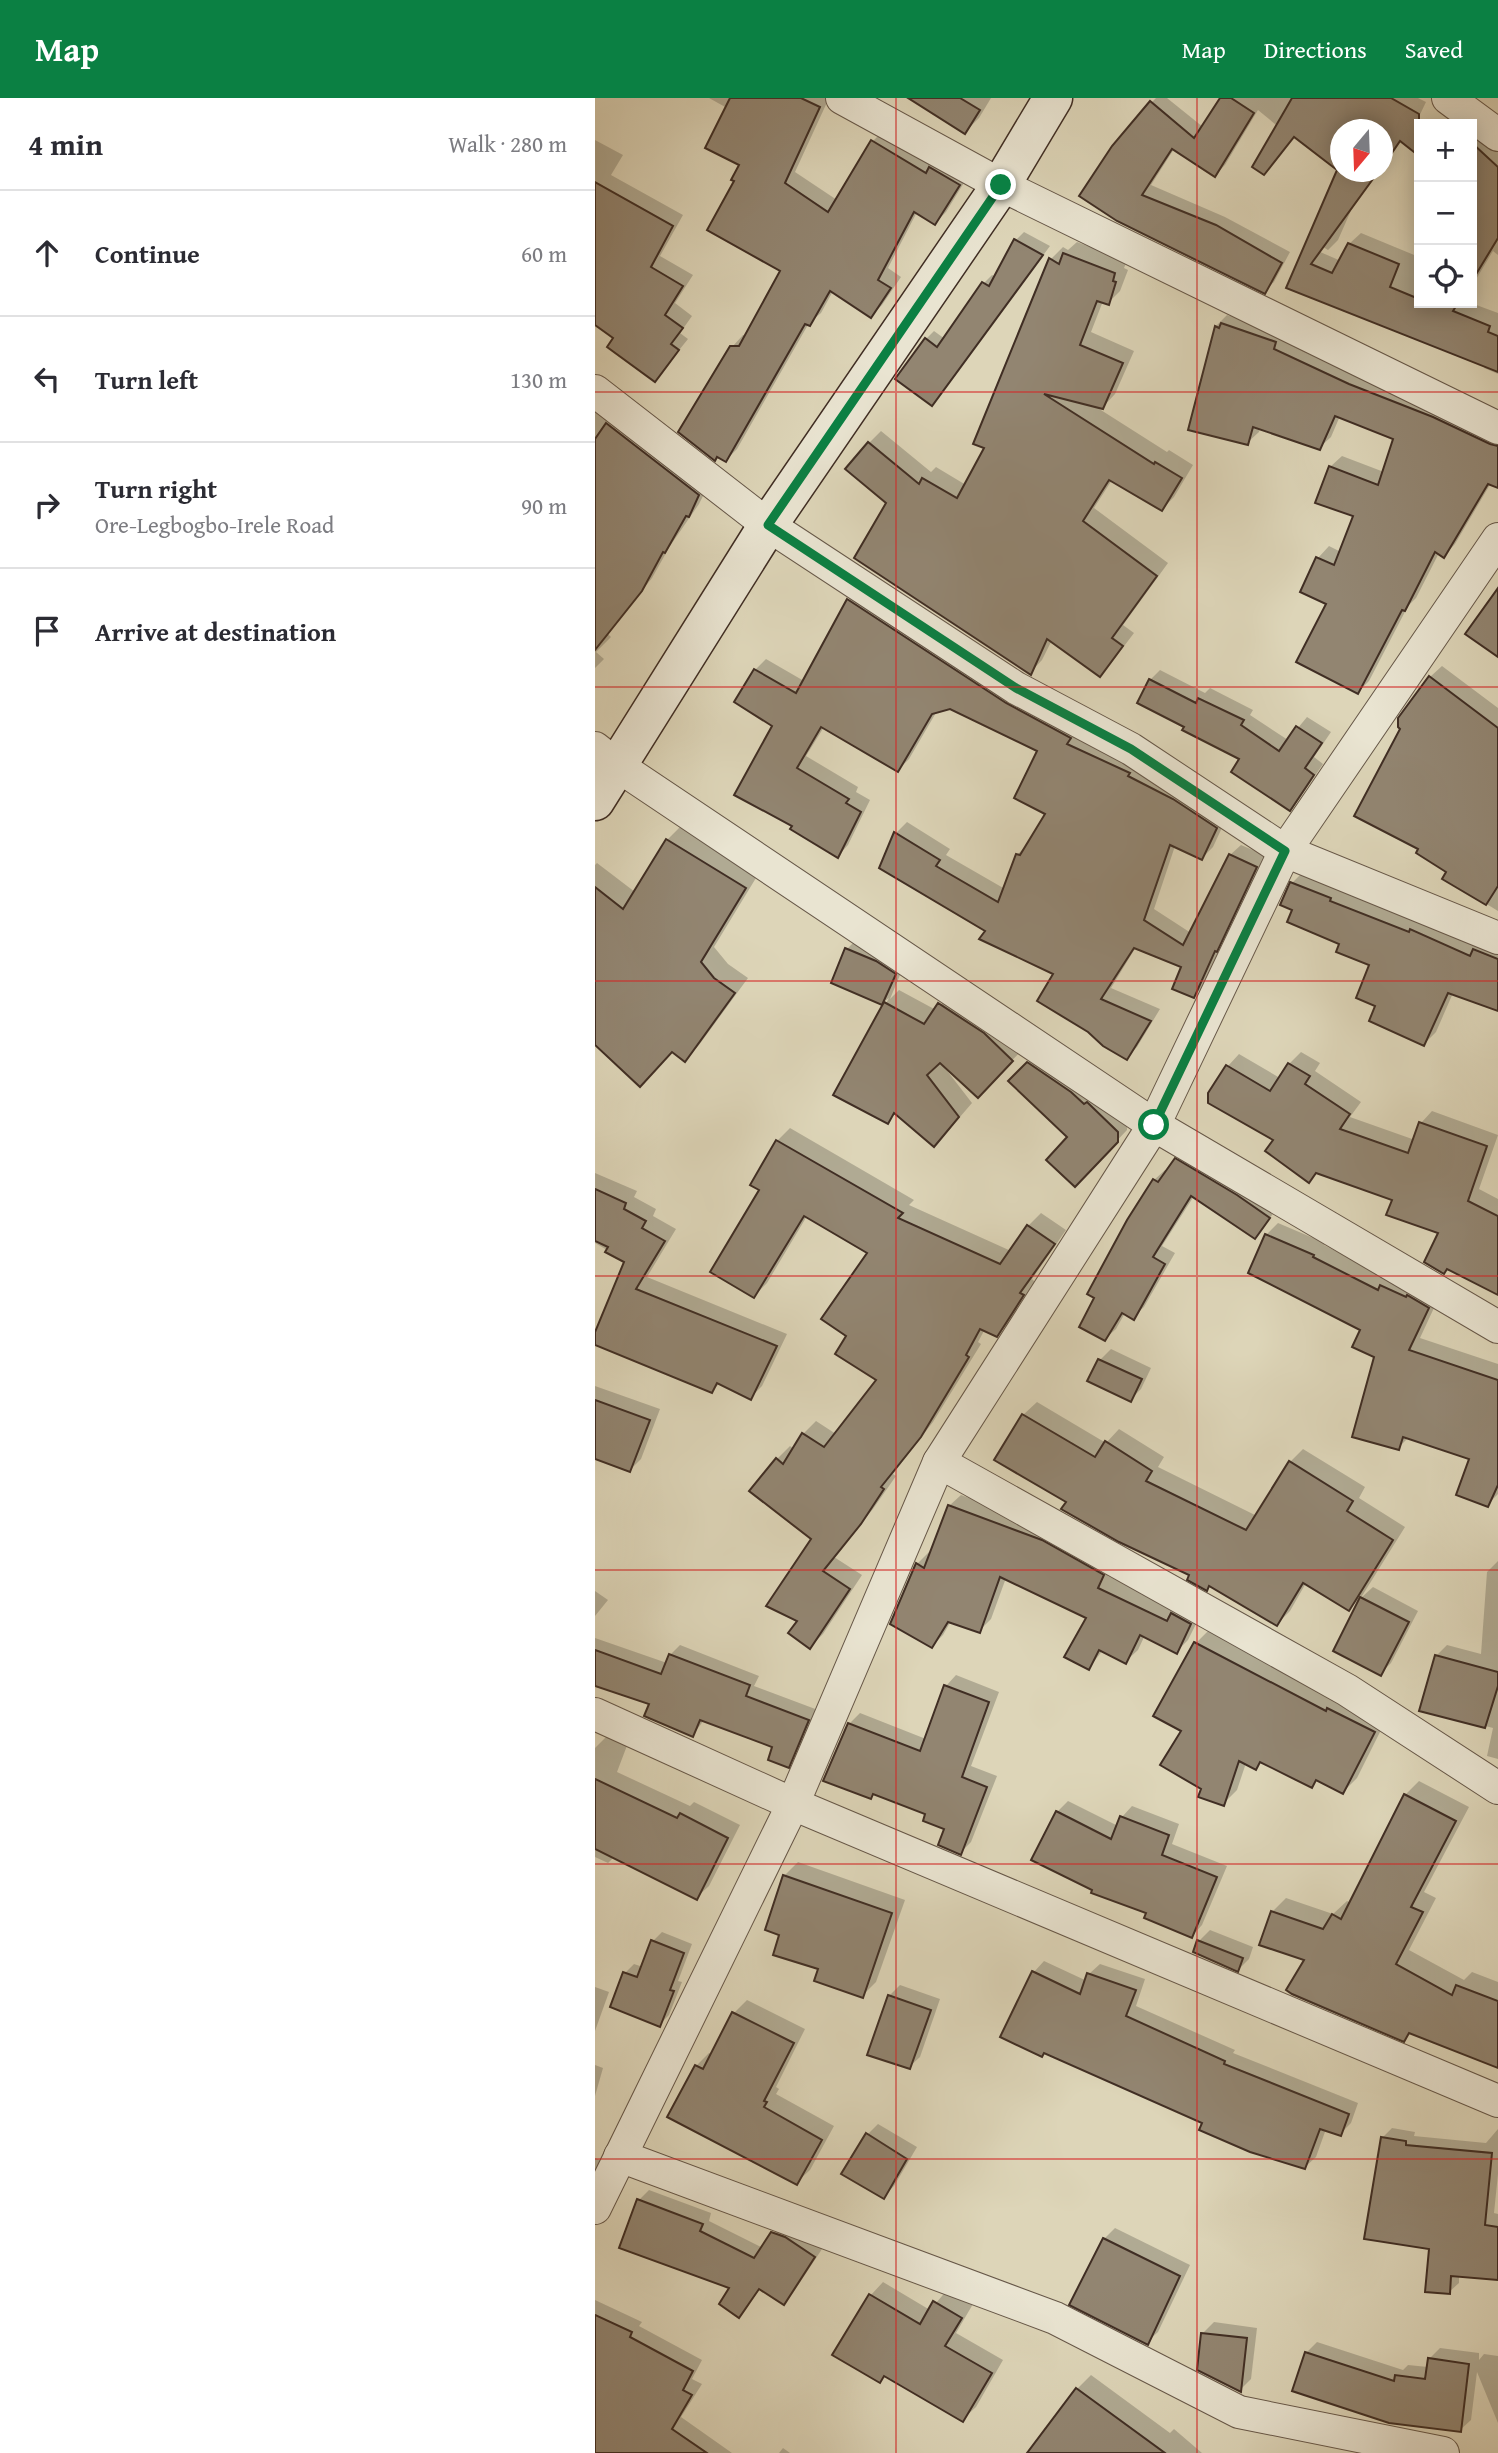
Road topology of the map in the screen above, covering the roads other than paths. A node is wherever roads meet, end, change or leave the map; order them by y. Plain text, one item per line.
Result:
1 (842, 98) edge
2 (1052, 98) edge
3 (1448, 98) edge
4 (1498, 135) edge
5 (1001, 185) junction
6 (595, 391) edge
7 (1498, 428) edge
8 (768, 525) junction
9 (1498, 539) edge
10 (606, 757) edge
11 (595, 801) edge
12 (1285, 851) junction
13 (1498, 938) edge
14 (1154, 1125) junction
15 (1498, 1327) edge
16 (939, 1462) junction
17 (595, 1714) edge
18 (1498, 1788) edge
19 (793, 1804) junction
20 (1498, 2101) edge
21 (620, 2156) junction
22 (595, 2208) edge
23 (1443, 2453) edge

1 - 5 street
2 - 5 main road
3 - 4 street
5 - 7 street
5 - 8 main road
6 - 8 street
8 - 10 main road
8 - 12 street
9 - 12 street
10 - 11 main road
10 - 14 street
12 - 13 street
12 - 14 street
14 - 15 street
14 - 16 street
16 - 18 street
16 - 19 street
17 - 19 street
19 - 20 street
19 - 21 street
21 - 22 street
21 - 23 street

